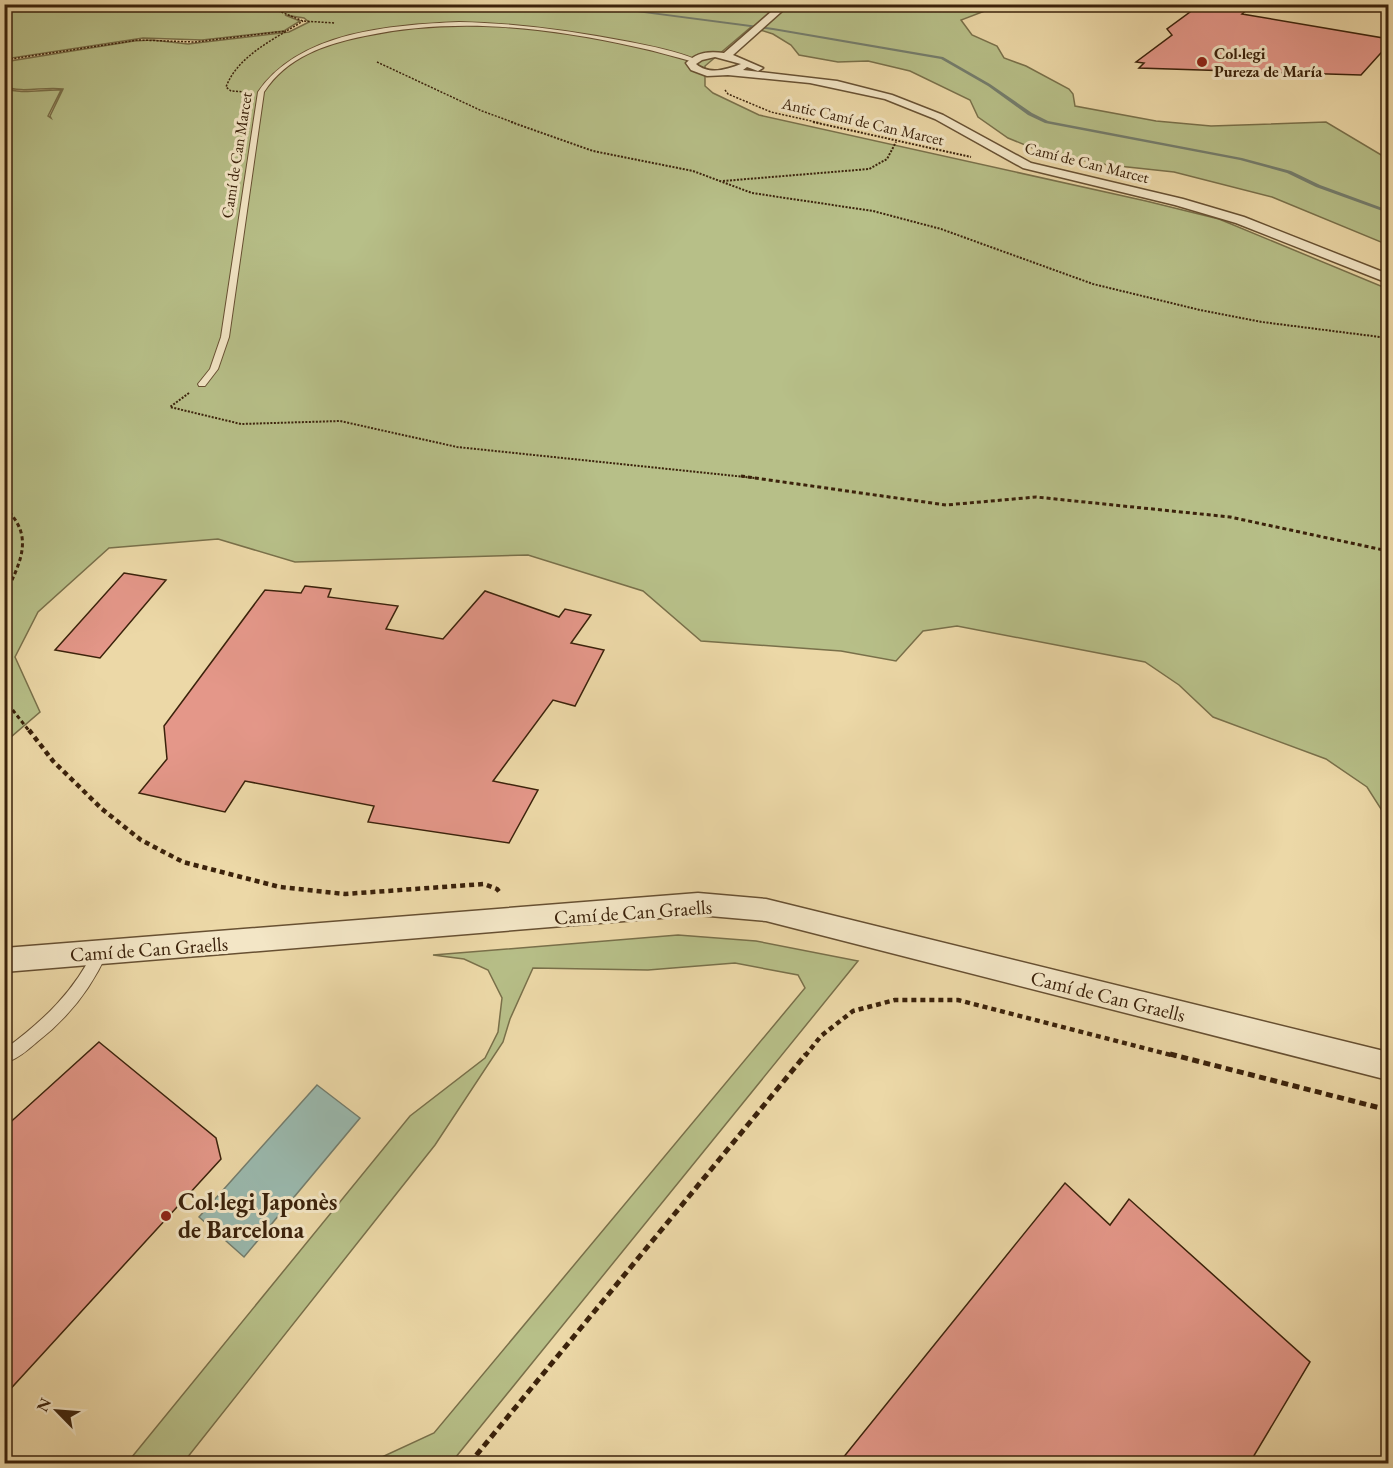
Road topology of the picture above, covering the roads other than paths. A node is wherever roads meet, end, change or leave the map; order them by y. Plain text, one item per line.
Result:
1 (786, 4) edge
2 (730, 52) junction
3 (694, 60) junction
4 (743, 61) junction
5 (729, 72) junction
6 (782, 75) junction
7 (1389, 279) edge
8 (202, 384) road end
9 (100, 953) junction
10 (4, 960) edge
11 (10, 1054) dead end
12 (1389, 1066) edge

1 - 2 street
2 - 3 street
2 - 4 street, Camí de Can Marcet
3 - 5 street, Camí de Can Marcet
3 - 8 lane, Camí de Can Marcet
4 - 5 street
4 - 6 street, Camí de Can Marcet
5 - 6 street, Camí de Can Marcet
6 - 7 street, Camí de Can Marcet
9 - 10 street, Camí de Can Graells
9 - 11 lane
9 - 12 street, Camí de Can Graells

